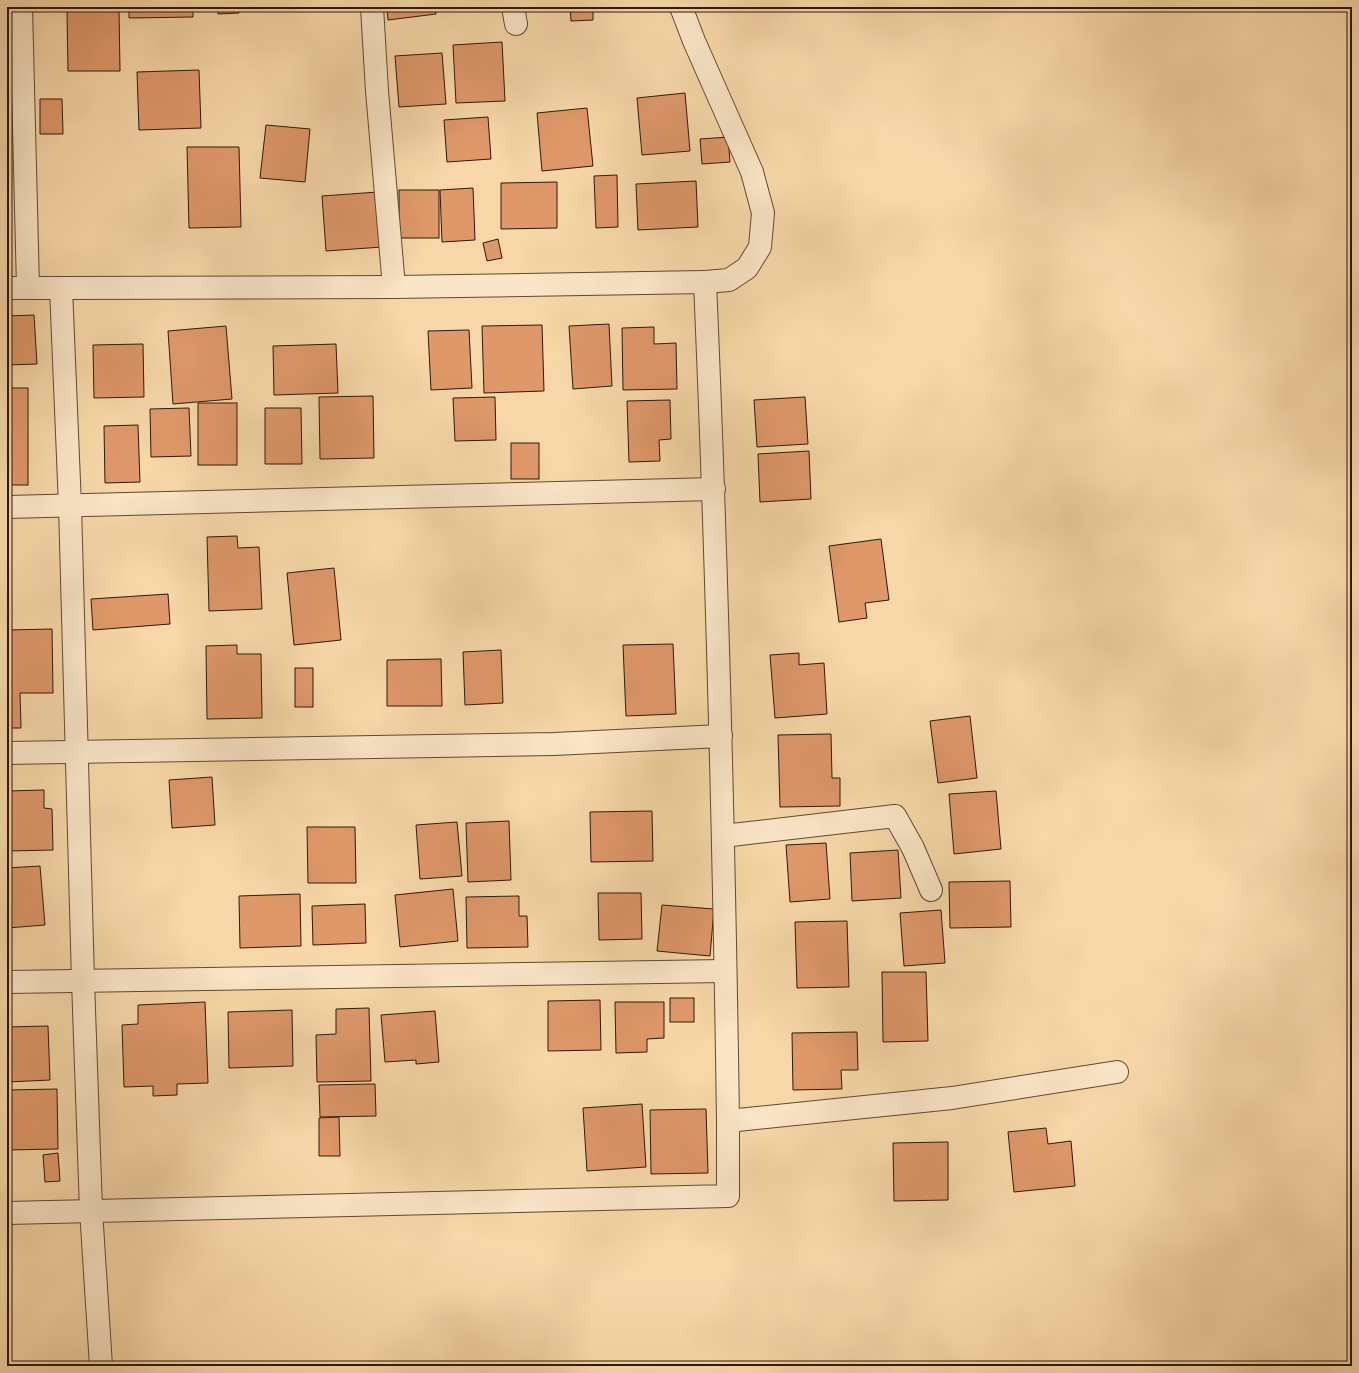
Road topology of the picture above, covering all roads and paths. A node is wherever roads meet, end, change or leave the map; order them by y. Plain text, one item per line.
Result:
1 (22, 7) edge
2 (372, 7) edge
3 (681, 7) edge
4 (705, 282) junction
5 (394, 287) junction
6 (18, 288) edge
7 (61, 288) junction
8 (714, 489) junction
9 (70, 506) junction
10 (7, 507) edge
11 (721, 736) junction
12 (7, 753) edge
13 (76, 753) junction
14 (723, 836) junction
15 (931, 890) dead end
16 (726, 971) junction
17 (83, 981) junction
18 (7, 982) edge
19 (1117, 1072) dead end
20 (728, 1121) junction
21 (91, 1210) junction
22 (7, 1213) edge
23 (101, 1366) edge

1 - 6 street
2 - 5 street
3 - 4 street
4 - 5 street
4 - 8 street
5 - 7 street
6 - 7 street
7 - 9 street
8 - 9 street
8 - 11 street
9 - 10 street
9 - 13 street
11 - 13 street
11 - 14 street
12 - 13 street
13 - 17 street
14 - 15 street
14 - 16 street
16 - 17 street
16 - 20 street
17 - 18 street
17 - 21 street
19 - 20 street
20 - 21 street
21 - 22 street
21 - 23 street

